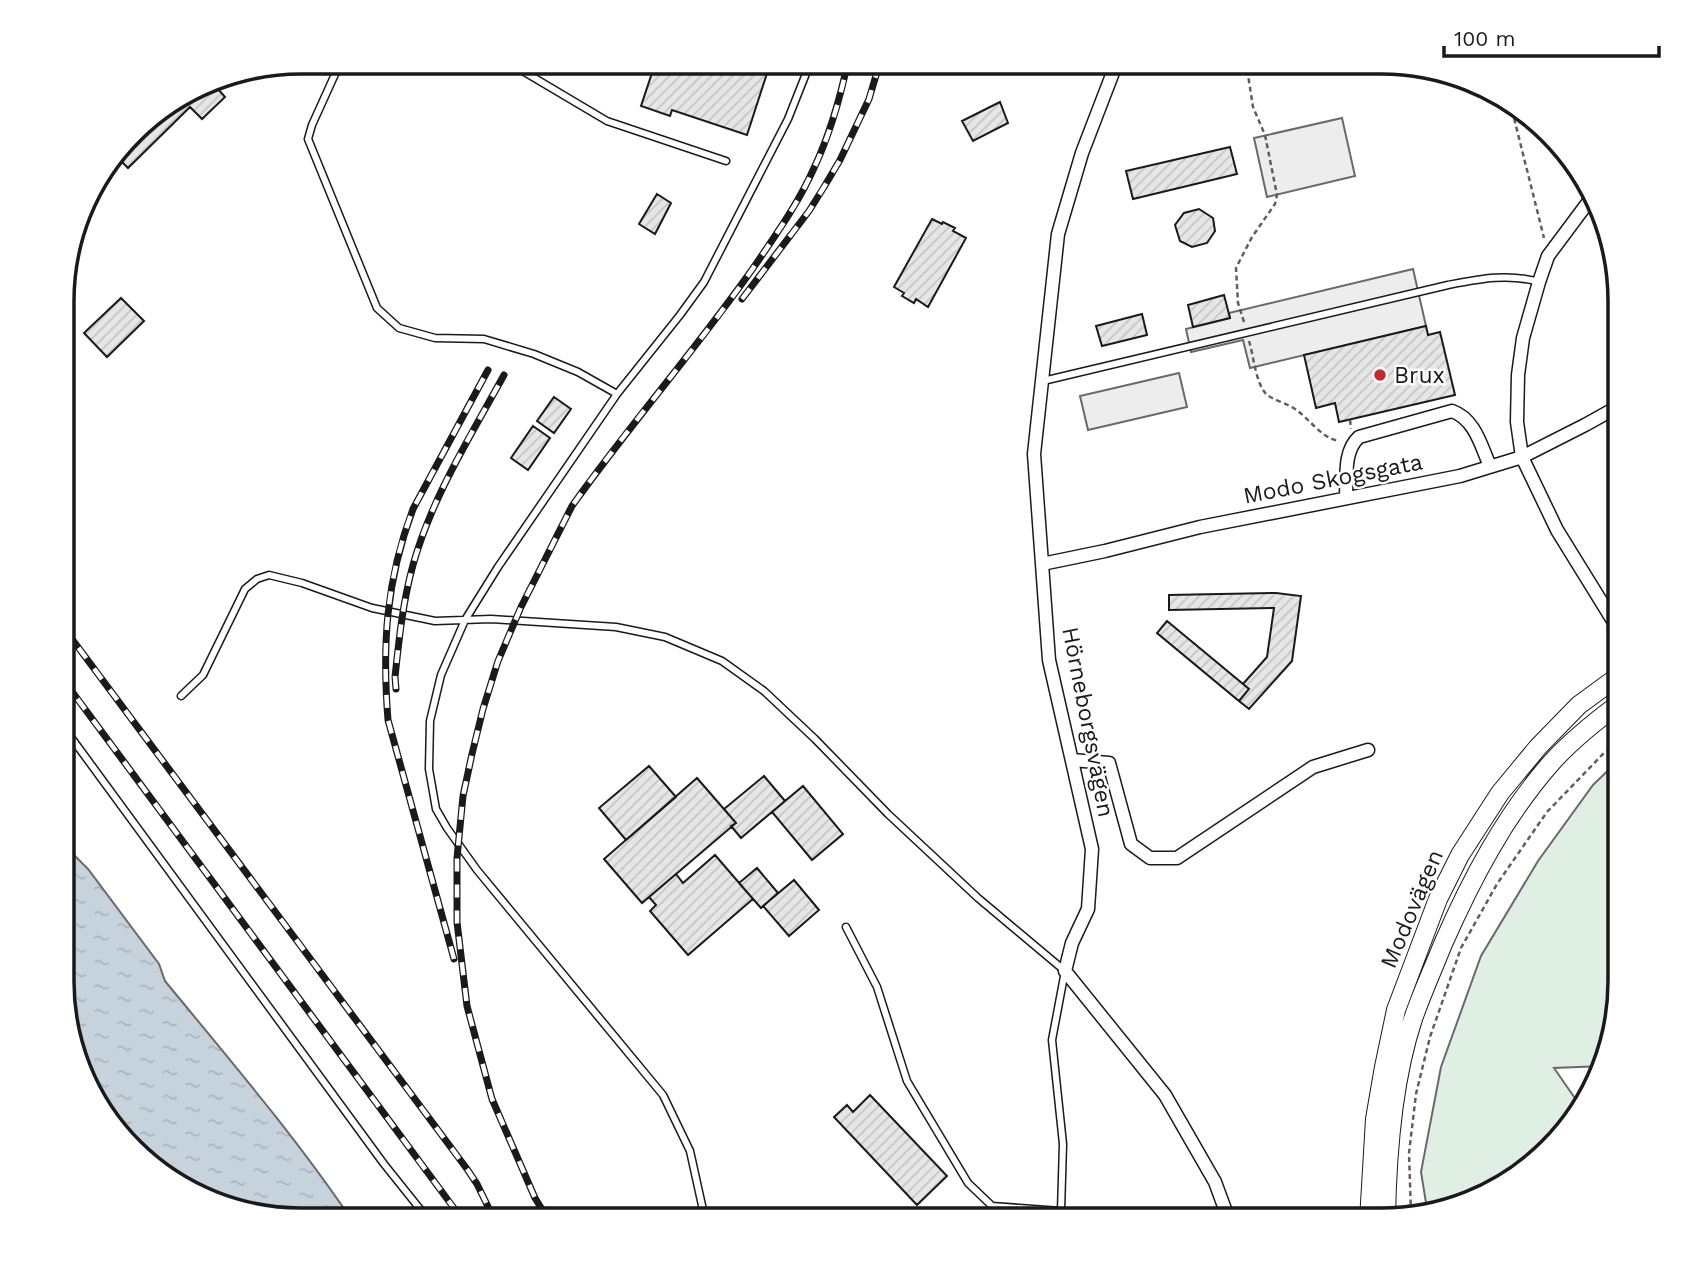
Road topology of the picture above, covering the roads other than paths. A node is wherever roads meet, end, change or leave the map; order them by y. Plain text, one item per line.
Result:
1 (335, 74) edge
2 (528, 74) edge
3 (806, 74) edge
4 (1112, 74) edge
5 (726, 161) dead end
6 (1586, 204) edge
7 (1539, 282) junction
8 (1041, 382) junction
9 (617, 394) junction
10 (1608, 412) edge
11 (1522, 457) junction
12 (1490, 466) junction
13 (1346, 498) junction
14 (1042, 564) junction
15 (1608, 613) edge
16 (466, 620) junction
17 (1608, 684) edge
18 (181, 696) dead end
19 (1608, 712) edge
20 (74, 741) edge
21 (1368, 750) dead end
22 (1072, 760) junction
23 (846, 927) dead end
24 (1065, 971) junction
25 (418, 1207) edge
26 (702, 1207) edge
27 (1015, 1208) edge
28 (1060, 1208) edge
29 (1225, 1208) edge
30 (1370, 1208) edge
31 (1386, 1208) edge

1 - 9 lane
2 - 5 lane
3 - 9 lane
4 - 8 street, Hörneborgsvägen
6 - 7 street
7 - 8 lane
7 - 11 street
8 - 14 street, Hörneborgsvägen
9 - 16 lane
10 - 11 street, Modo Skogsgata
11 - 12 street, Modo Skogsgata
11 - 15 street
12 - 13 street, Modo Skogsgata
12 - 13 street
13 - 14 street, Modo Skogsgata
14 - 22 street, Hörneborgsvägen
16 - 18 lane
16 - 24 lane
16 - 26 lane
17 - 30 main road, Modovägen
19 - 31 main road, Modovägen
20 - 25 lane
21 - 22 street
22 - 24 street, Hörneborgsvägen
23 - 27 lane
24 - 28 lane
24 - 29 street

